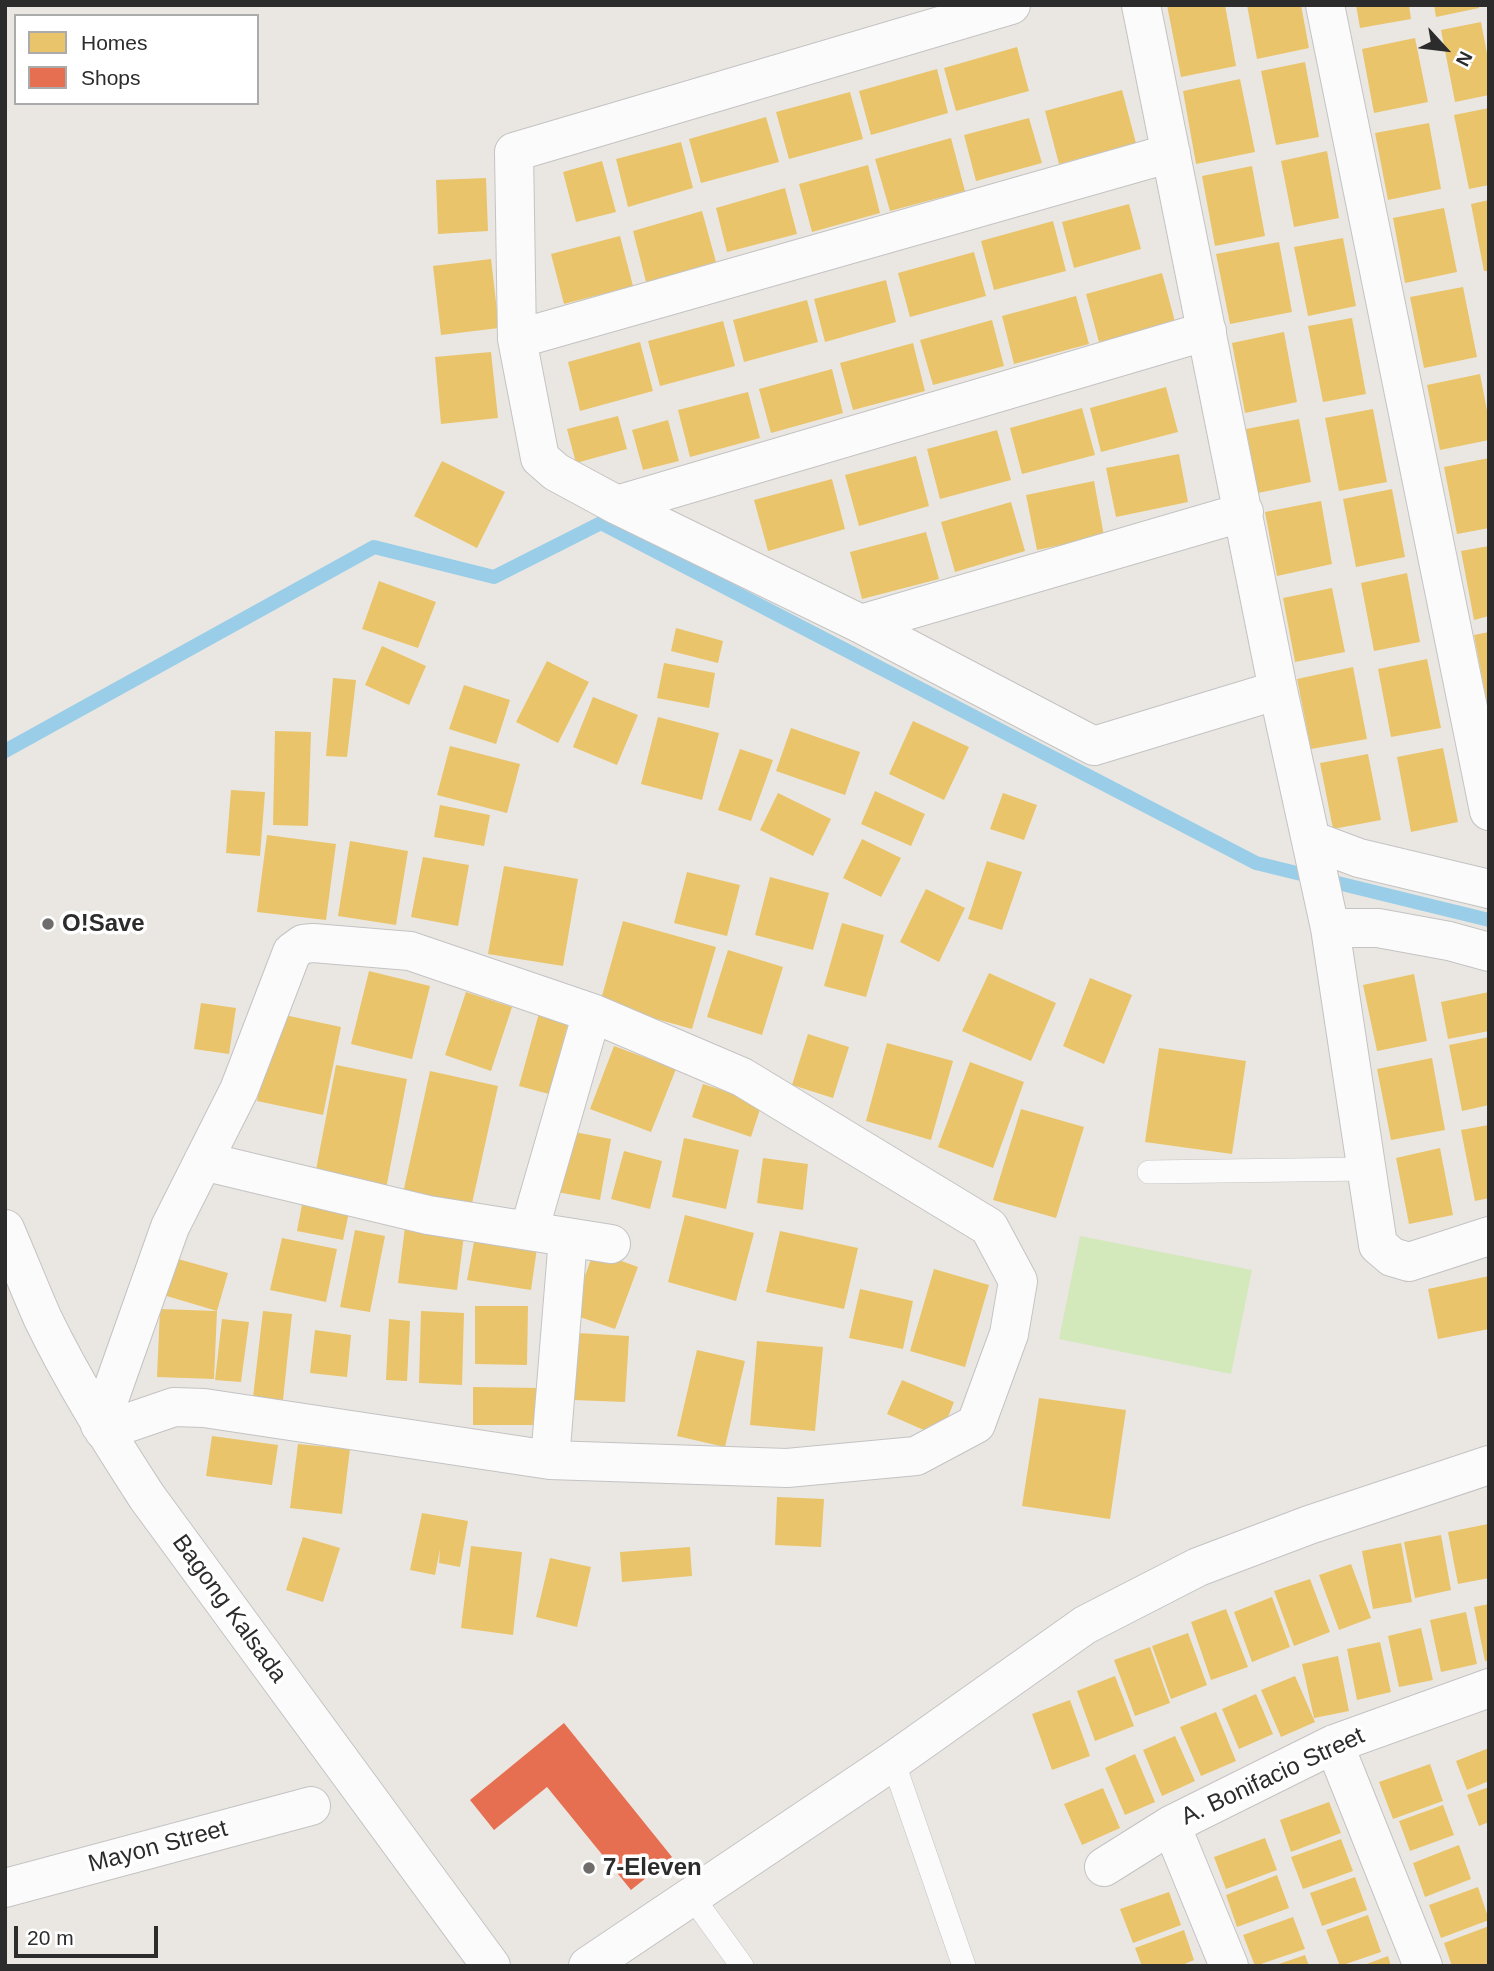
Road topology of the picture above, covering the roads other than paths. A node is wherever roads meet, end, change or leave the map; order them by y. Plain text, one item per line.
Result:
1 (1012, 5) edge
2 (1141, 5) edge
3 (1325, 5) edge
4 (1171, 153) junction
5 (1208, 331) junction
6 (517, 339) junction
7 (617, 505) junction
8 (1244, 512) junction
9 (861, 624) junction
10 (1278, 690) junction
11 (1489, 811) edge
12 (1317, 865) junction
13 (1489, 889) edge
14 (1330, 928) junction
15 (1489, 952) edge
16 (592, 1013) junction
17 (203, 1161) junction
18 (1367, 1169) junction
19 (1149, 1172) dead end
20 (5, 1229) edge
21 (528, 1231) junction
22 (1489, 1236) edge
23 (568, 1238) junction
24 (611, 1244) dead end
25 (102, 1428) junction
26 (550, 1460) junction
27 (1489, 1465) edge
28 (1489, 1688) edge
29 (1334, 1744) junction
30 (893, 1761) junction
31 (310, 1806) dead end
32 (1171, 1825) junction
33 (1104, 1867) dead end
34 (5, 1888) edge
35 (691, 1895) junction
36 (491, 1966) edge
37 (588, 1966) edge
38 (742, 1966) edge
39 (964, 1966) edge
40 (1229, 1966) edge
41 (1423, 1966) edge

1 - 6 street
2 - 4 street
3 - 11 street
4 - 5 street
4 - 6 street
5 - 7 street
5 - 8 street
6 - 7 street
7 - 9 street
8 - 9 street
8 - 10 street
9 - 10 street
10 - 12 street
12 - 13 street
12 - 14 street
14 - 15 street
14 - 18 street
16 - 17 street
16 - 21 street
16 - 26 street
17 - 21 street
17 - 25 street
18 - 19 lane
18 - 22 street
20 - 25 street, Bagong Kalsada
21 - 23 street
23 - 24 street
23 - 26 street
25 - 26 street
25 - 36 street, Bagong Kalsada
27 - 30 street
28 - 29 street, A. Bonifacio Street
29 - 32 street, A. Bonifacio Street
29 - 41 street
30 - 35 street
30 - 39 lane
31 - 34 street, Mayon Street
32 - 33 street, A. Bonifacio Street
32 - 40 street
35 - 37 street
35 - 38 lane

